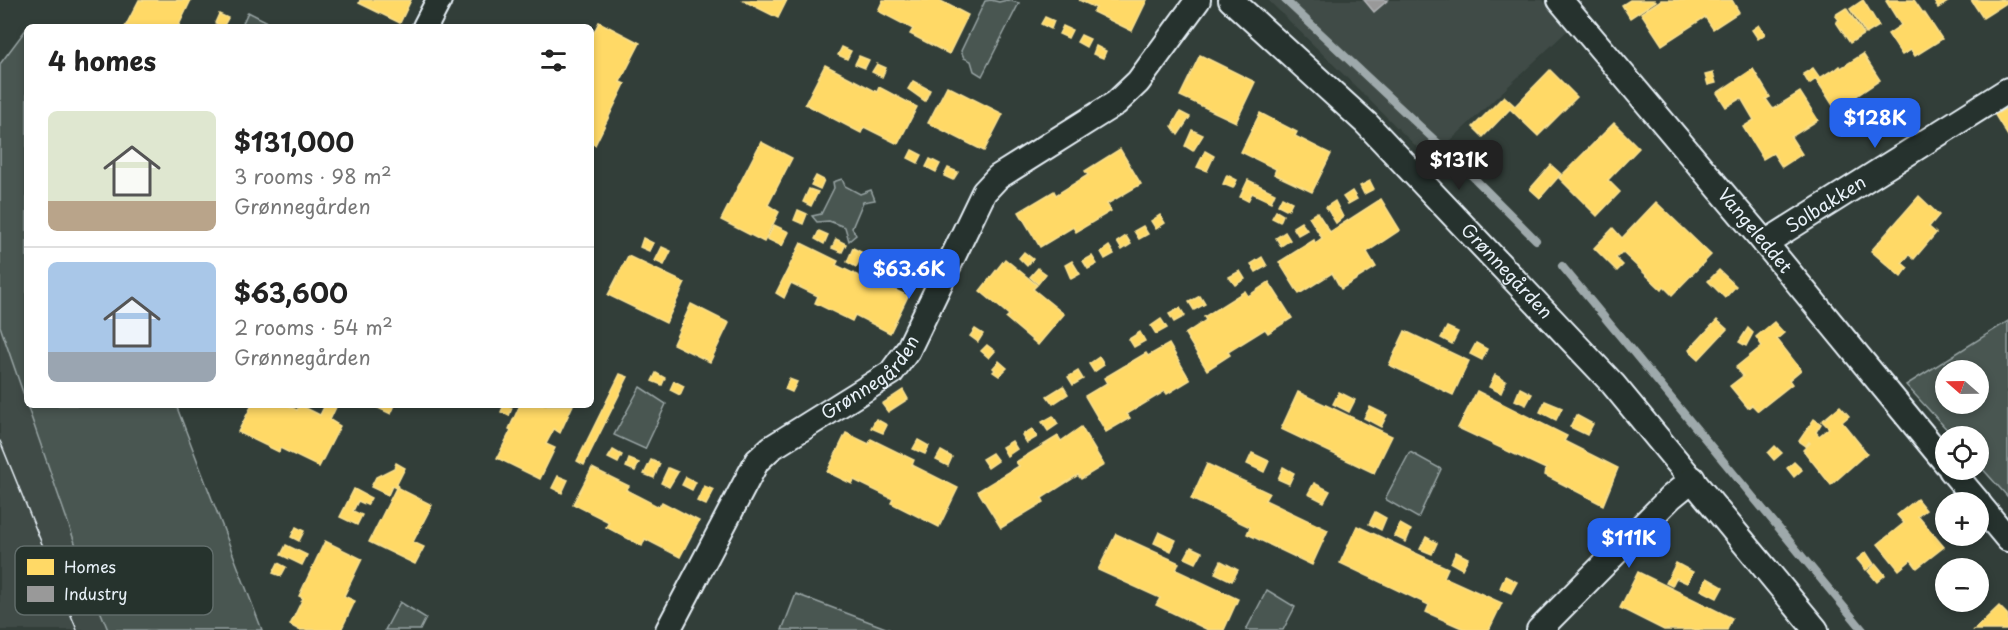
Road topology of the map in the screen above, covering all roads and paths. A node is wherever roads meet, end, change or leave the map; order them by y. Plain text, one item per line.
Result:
1 (438, 0) edge
2 (1198, 0) edge
3 (1232, 0) edge
4 (1563, 1) edge
5 (426, 24) edge
6 (2008, 90) edge
7 (1765, 243) junction
8 (1935, 450) edge
9 (1693, 479) junction
10 (1959, 480) edge
11 (1969, 492) edge
12 (1989, 516) edge
13 (2008, 539) edge
14 (668, 630) edge
15 (1539, 630) edge
16 (1816, 630) edge

1 - 5 street
2 - 14 street, Grønnegården
3 - 9 street, Grønnegården
4 - 7 street, Vangeleddet
6 - 7 street, Solbakken
7 - 8 street, Vangeleddet
9 - 15 street
9 - 16 street, Grønnegården
10 - 11 street
12 - 13 street

